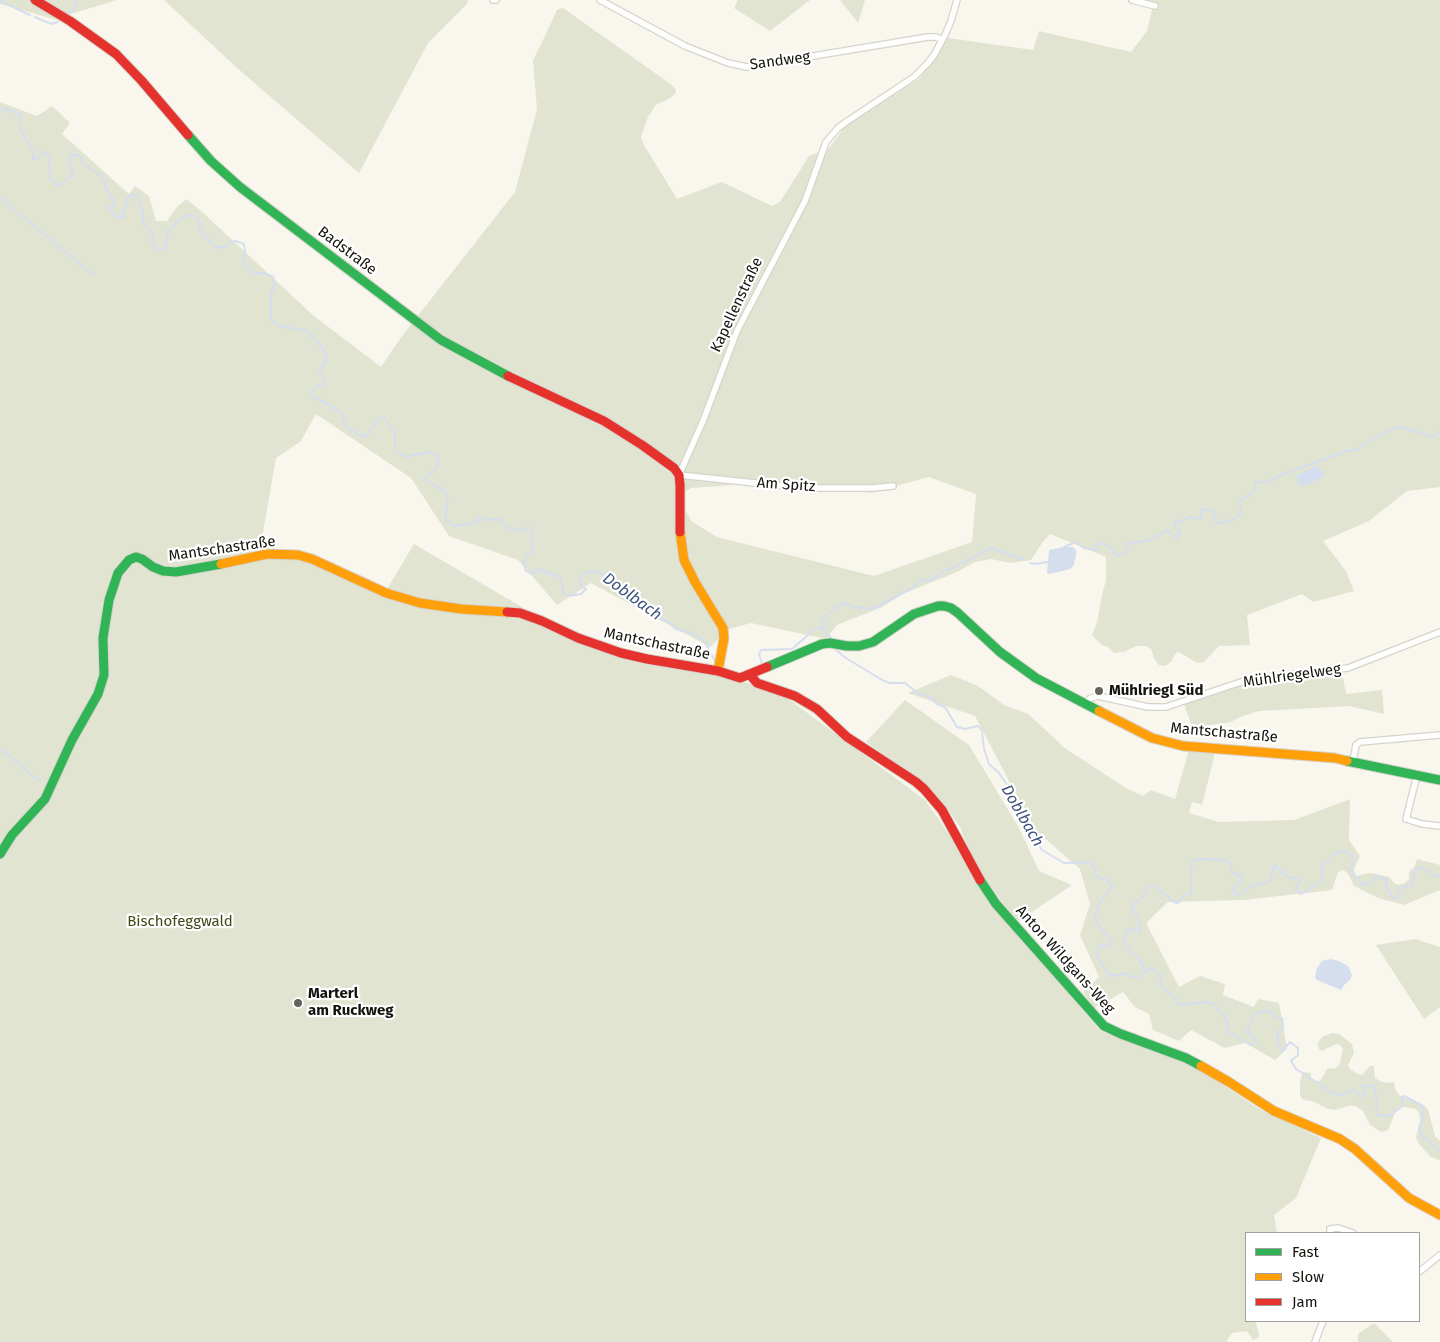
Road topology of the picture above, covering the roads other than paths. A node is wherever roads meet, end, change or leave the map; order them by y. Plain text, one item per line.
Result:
1 (35, 0) edge
2 (600, 0) edge
3 (957, 0) edge
4 (1132, 0) edge
5 (1155, 6) dead end
6 (942, 40) junction
7 (679, 475) junction
8 (893, 486) dead end
9 (1440, 632) edge
10 (718, 671) junction
11 (750, 675) junction
12 (1084, 703) junction
13 (1440, 735) edge
14 (1353, 761) junction
15 (1417, 775) junction
16 (1440, 780) edge
17 (1440, 826) edge
18 (0, 854) edge
19 (1440, 1215) edge
20 (1330, 1232) edge
21 (1350, 1232) edge
22 (1440, 1255) edge
23 (1420, 1271) edge
24 (1323, 1322) edge
25 (1315, 1342) edge

1 - 7 street, Badstraße
2 - 6 street, Sandweg
3 - 6 street, Kapellenstraße
4 - 5 street
6 - 7 street, Kapellenstraße
7 - 8 street, Am Spitz
7 - 10 street, Kapellenstraße
9 - 12 street, Mühlriegelweg
10 - 11 street, Mantschastraße
10 - 18 street, Mantschastraße
11 - 12 street, Mantschastraße
11 - 19 street, Anton Wildgans-Weg
12 - 14 street, Mantschastraße
13 - 14 street
14 - 15 street, Mantschastraße
15 - 16 street, Mantschastraße
15 - 17 street
20 - 21 street
22 - 23 street
24 - 25 street

